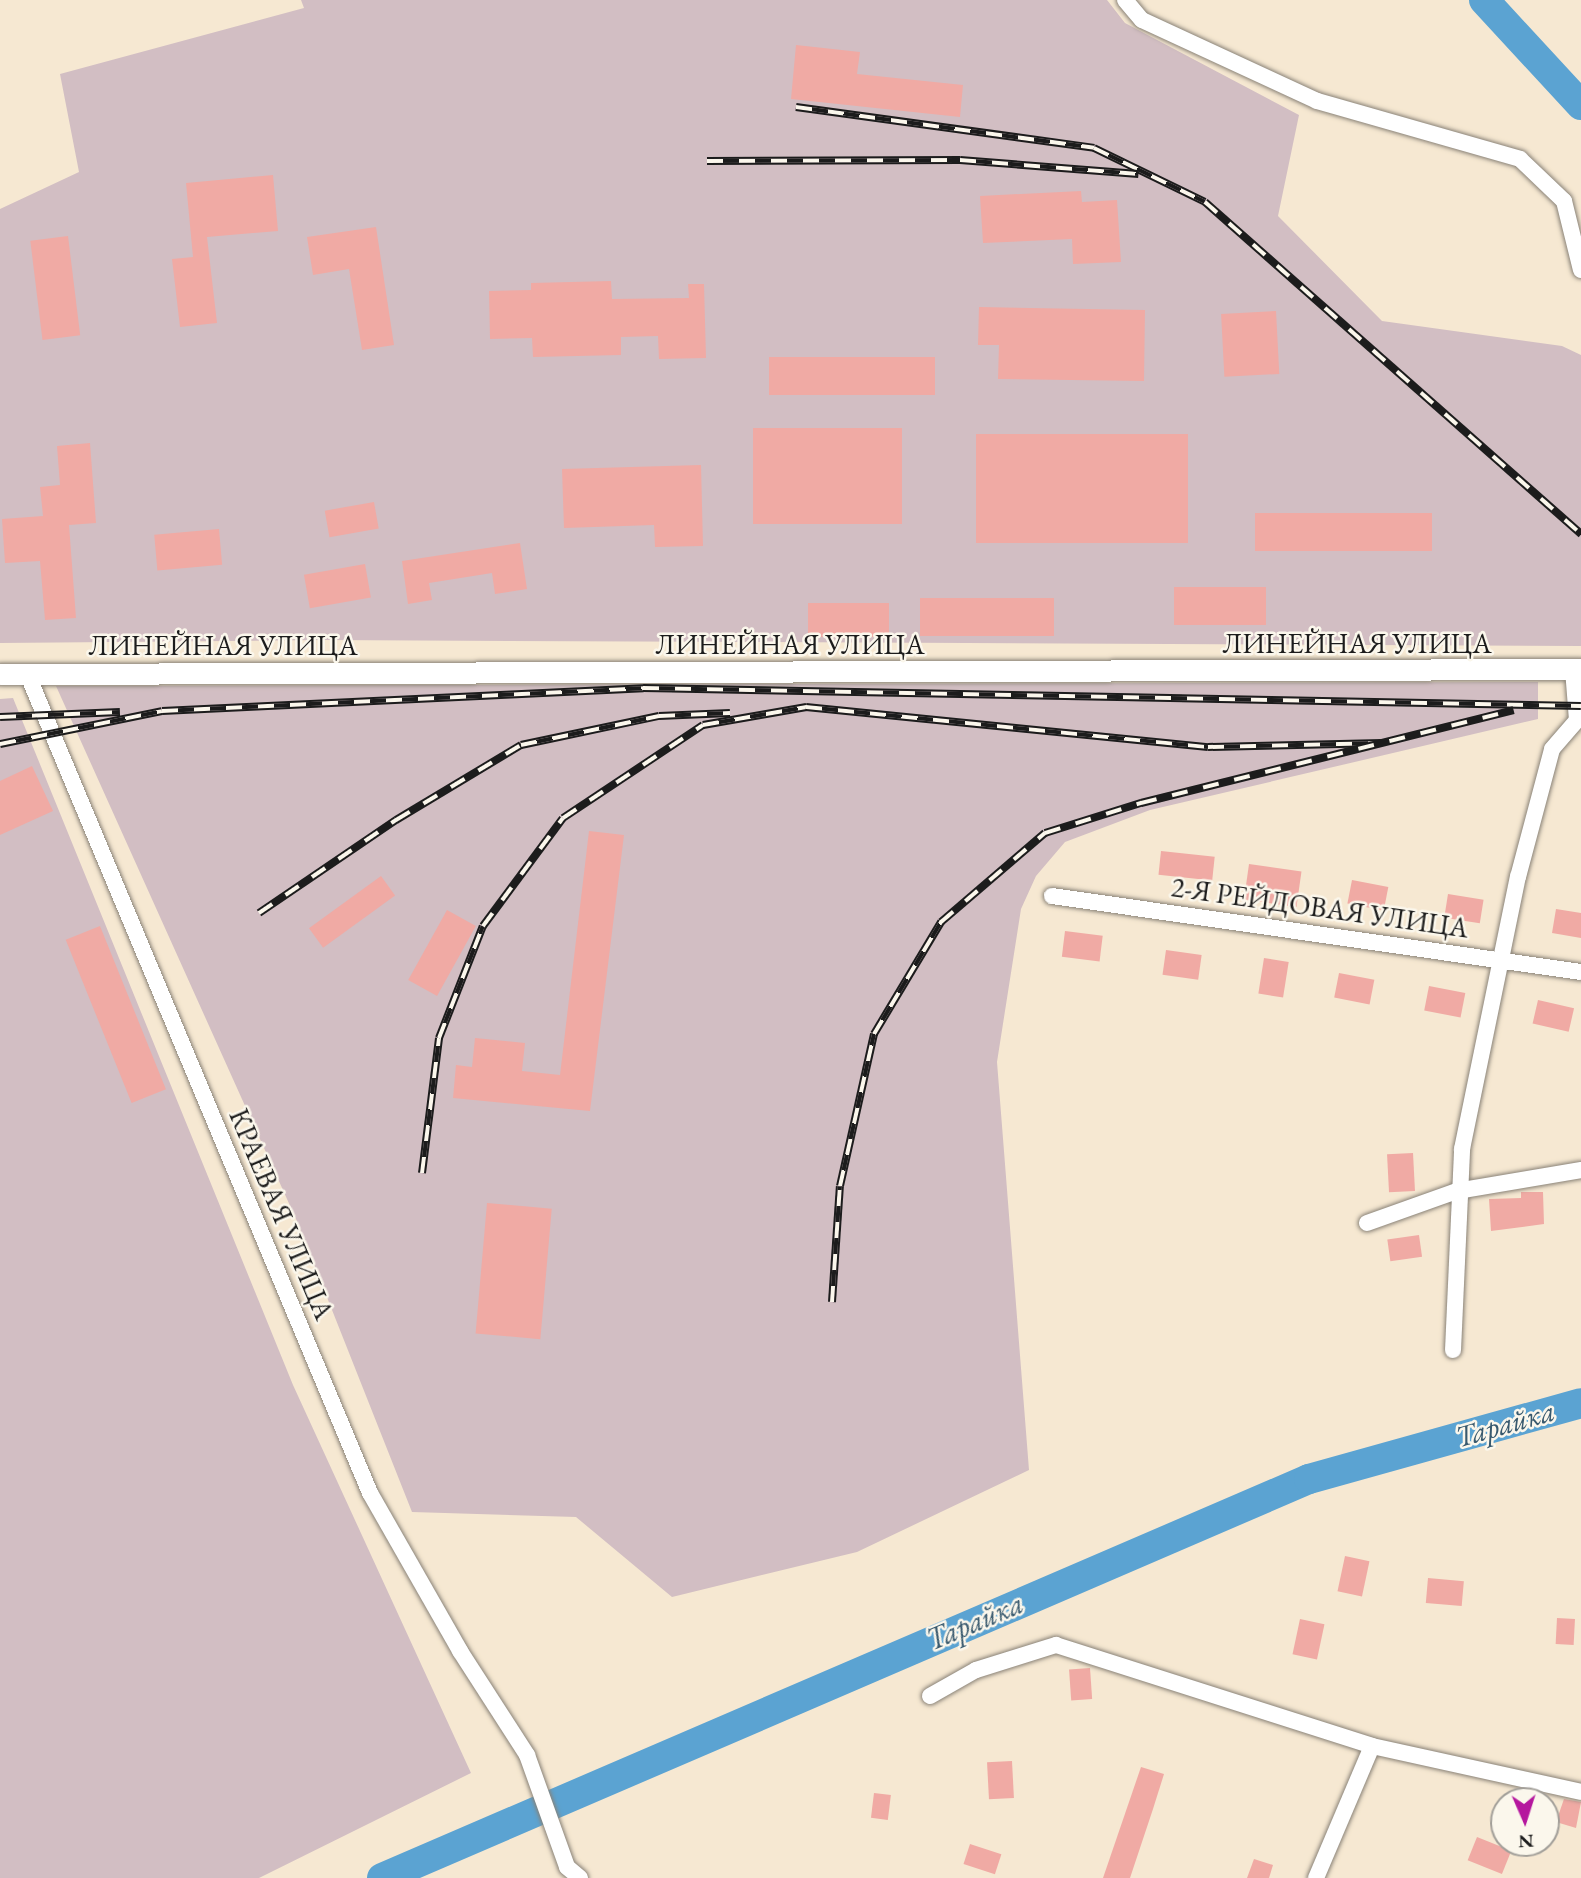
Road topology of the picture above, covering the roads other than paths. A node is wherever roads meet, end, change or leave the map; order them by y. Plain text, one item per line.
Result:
1 (1125, 0) edge
2 (1581, 270) edge
3 (1577, 669) edge
4 (27, 673) junction
5 (0, 674) edge
6 (1052, 896) dead end
7 (1503, 959) junction
8 (1581, 972) edge
9 (1581, 1170) edge
10 (1457, 1191) junction
11 (1367, 1223) dead end
12 (1453, 1350) dead end
13 (930, 1696) dead end
14 (1372, 1746) junction
15 (1581, 1792) edge
16 (580, 1878) edge
17 (1316, 1878) edge

1 - 2 street
3 - 4 street, ЛИНЕЙНАЯ УЛИЦА
3 - 7 street
4 - 5 street, ЛИНЕЙНАЯ УЛИЦА
4 - 16 street, КРАЕВАЯ УЛИЦА
6 - 7 street, 2-Я РЕЙДОВАЯ УЛИЦА
7 - 8 street, 2-Я РЕЙДОВАЯ УЛИЦА
7 - 10 street
9 - 10 street
10 - 11 street
10 - 12 street
13 - 14 street
14 - 15 street
14 - 17 street

